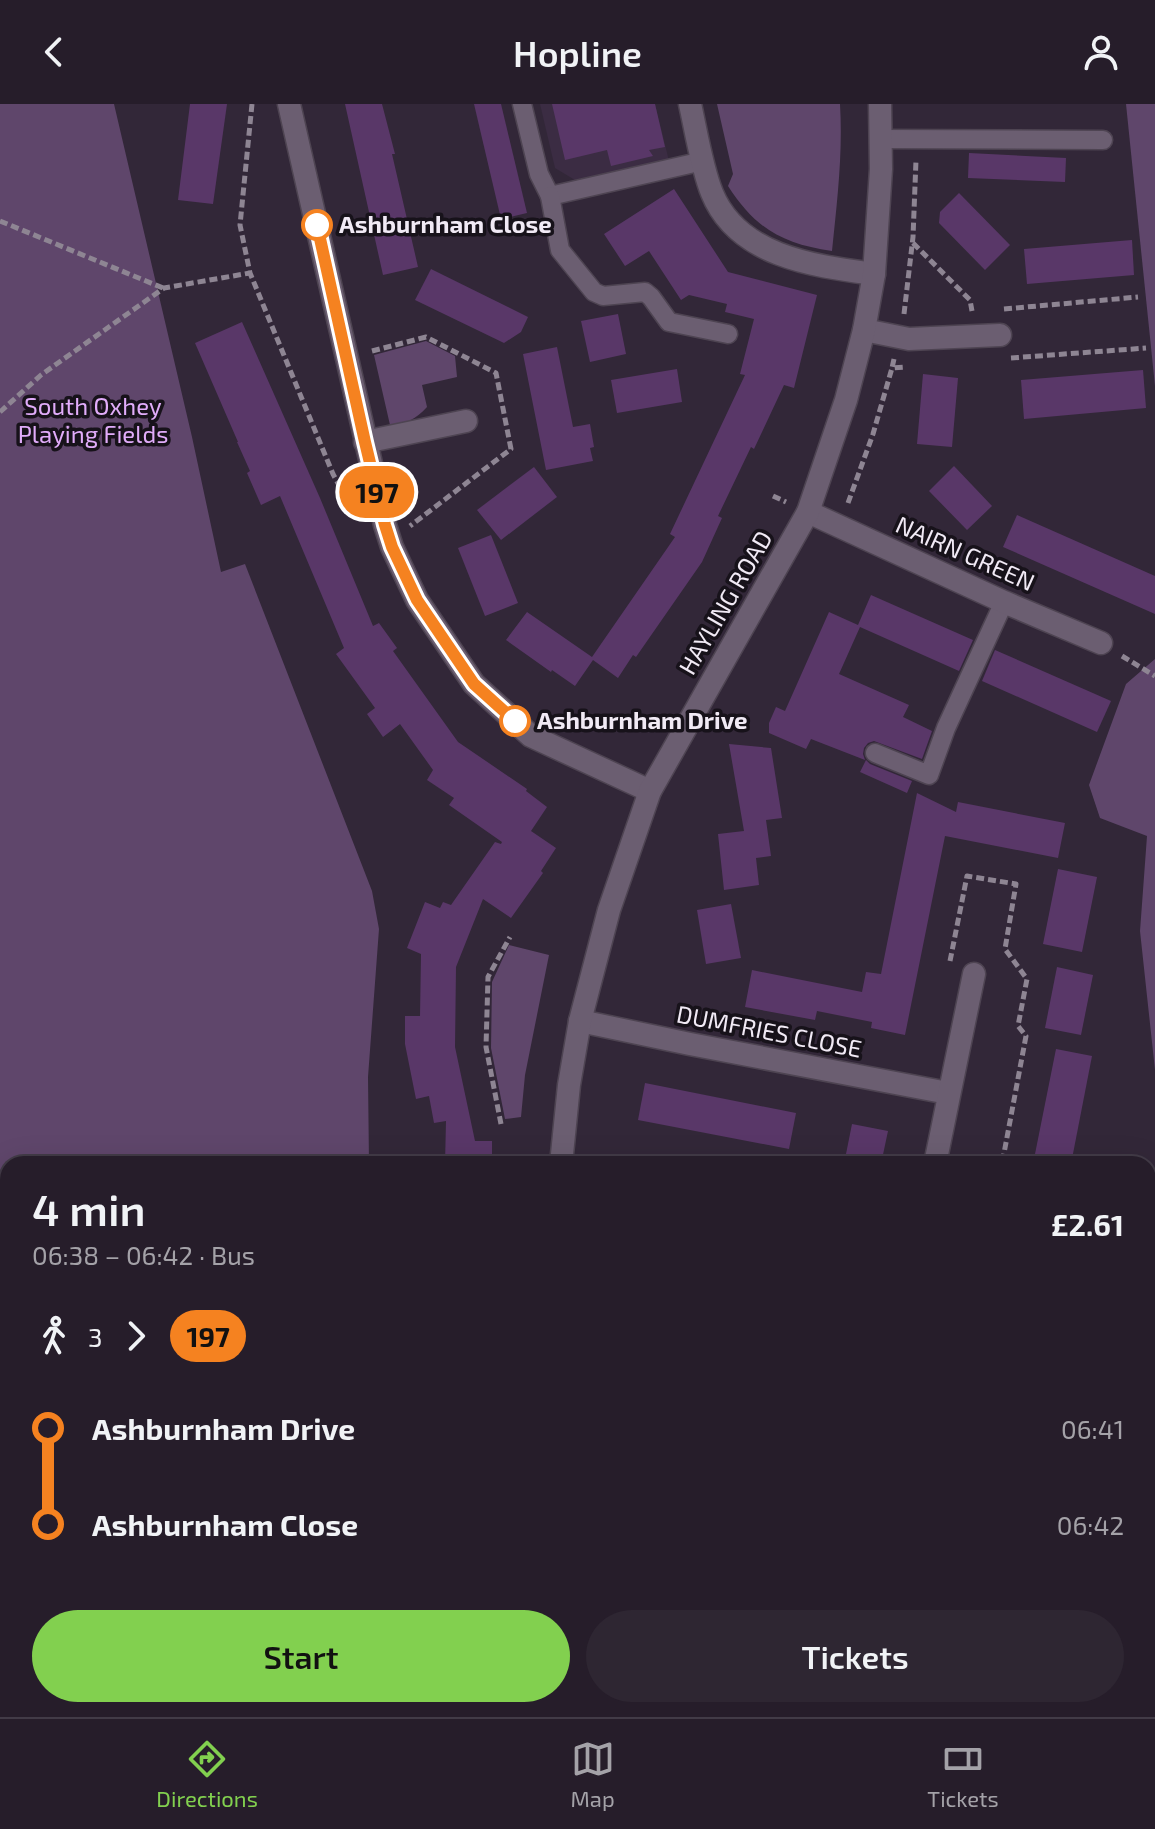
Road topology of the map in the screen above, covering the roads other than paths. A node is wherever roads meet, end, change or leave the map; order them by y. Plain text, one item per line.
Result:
1 (289, 104) edge
2 (522, 104) edge
3 (690, 104) edge
4 (880, 104) edge
5 (881, 139) junction
6 (1103, 140) dead end
7 (703, 161) junction
8 (550, 196) junction
9 (874, 274) junction
10 (864, 330) junction
11 (728, 334) dead end
12 (1000, 335) dead end
13 (466, 421) dead end
14 (365, 442) junction
15 (808, 512) junction
16 (1004, 602) junction
17 (1101, 643) road end
18 (875, 753) dead end
19 (650, 791) junction
20 (974, 974) dead end
21 (580, 1021) junction
22 (948, 1093) junction
23 (562, 1156) edge
24 (936, 1156) edge

1 - 14 street
2 - 8 lane
3 - 7 street
4 - 5 street, HAYLING ROAD
5 - 6 lane
5 - 9 street, HAYLING ROAD
7 - 8 lane
7 - 9 street
8 - 11 lane
9 - 10 street, HAYLING ROAD
10 - 12 street
10 - 15 street, HAYLING ROAD
13 - 14 street
14 - 19 street
15 - 16 street, NAIRN GREEN
15 - 19 street, HAYLING ROAD
16 - 17 street, NAIRN GREEN
16 - 18 lane
19 - 21 street, HAYLING ROAD
20 - 22 street
21 - 22 street, DUMFRIES CLOSE
21 - 23 street, HAYLING ROAD
22 - 24 street

